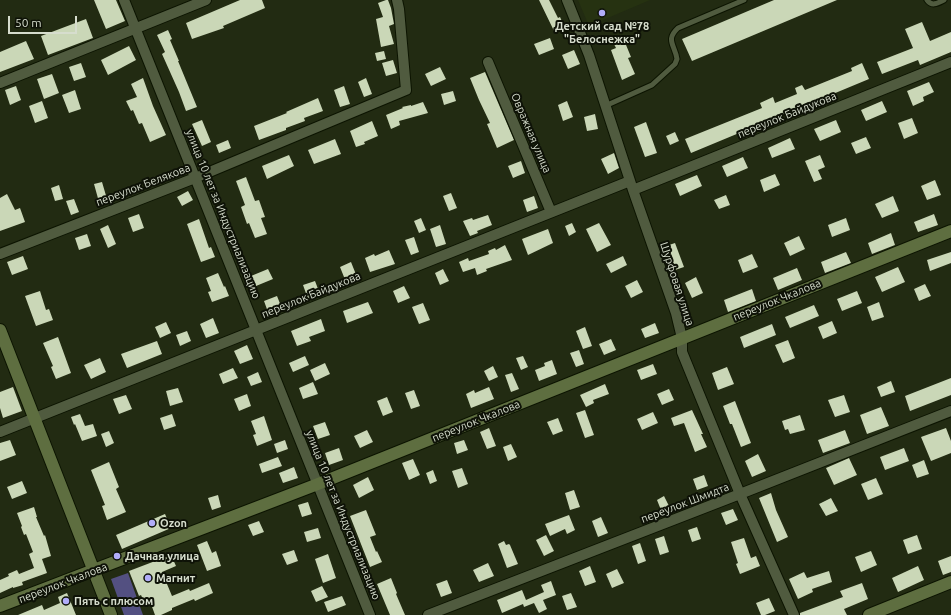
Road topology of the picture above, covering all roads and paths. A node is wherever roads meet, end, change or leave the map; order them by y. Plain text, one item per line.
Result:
1 (124, 0) edge
2 (206, 0) edge
3 (397, 0) edge
4 (567, 0) edge
5 (744, 0) edge
6 (927, 0) edge
7 (944, 0) edge
8 (136, 28) junction
9 (488, 62) dead end
10 (951, 62) edge
11 (0, 83) edge
12 (606, 106) junction
13 (196, 178) junction
14 (631, 185) junction
15 (551, 212) junction
16 (951, 231) edge
17 (0, 254) edge
18 (0, 330) edge
19 (256, 330) junction
20 (682, 338) junction
21 (951, 411) edge
22 (35, 418) junction
23 (0, 432) edge
24 (318, 484) junction
25 (740, 494) junction
26 (93, 571) junction
27 (951, 582) edge
28 (0, 606) edge
29 (111, 615) edge
30 (370, 615) edge
31 (428, 615) edge
32 (794, 615) edge
33 (869, 615) edge

1 - 8 street, улица 10 лет за Индустриализацию
2 - 8 street
3 - 13 street, переулок Белякова
4 - 12 street, Шурфовая улица
5 - 12 lane
6 - 7 lane
8 - 11 street
8 - 13 street, улица 10 лет за Индустриализацию
9 - 15 street, Овражная улица
10 - 14 street, переулок Байдукова
12 - 14 street, Шурфовая улица
13 - 17 street, переулок Белякова
13 - 19 street, улица 10 лет за Индустриализацию
14 - 15 street, переулок Байдукова
14 - 20 street, Шурфовая улица
15 - 19 street, переулок Байдукова
16 - 20 street, переулок Чкалова
18 - 22 street
19 - 22 street, переулок Байдукова
19 - 24 street, улица 10 лет за Индустриализацию
20 - 24 street, переулок Чкалова
20 - 25 street, Шурфовая улица
21 - 25 street, переулок Шмидта
22 - 23 street, переулок Байдукова
22 - 26 street
24 - 26 street, переулок Чкалова
24 - 30 street, улица 10 лет за Индустриализацию
25 - 31 street, переулок Шмидта
25 - 32 street, Шурфовая улица
26 - 28 street, переулок Чкалова
26 - 29 street
27 - 33 street

